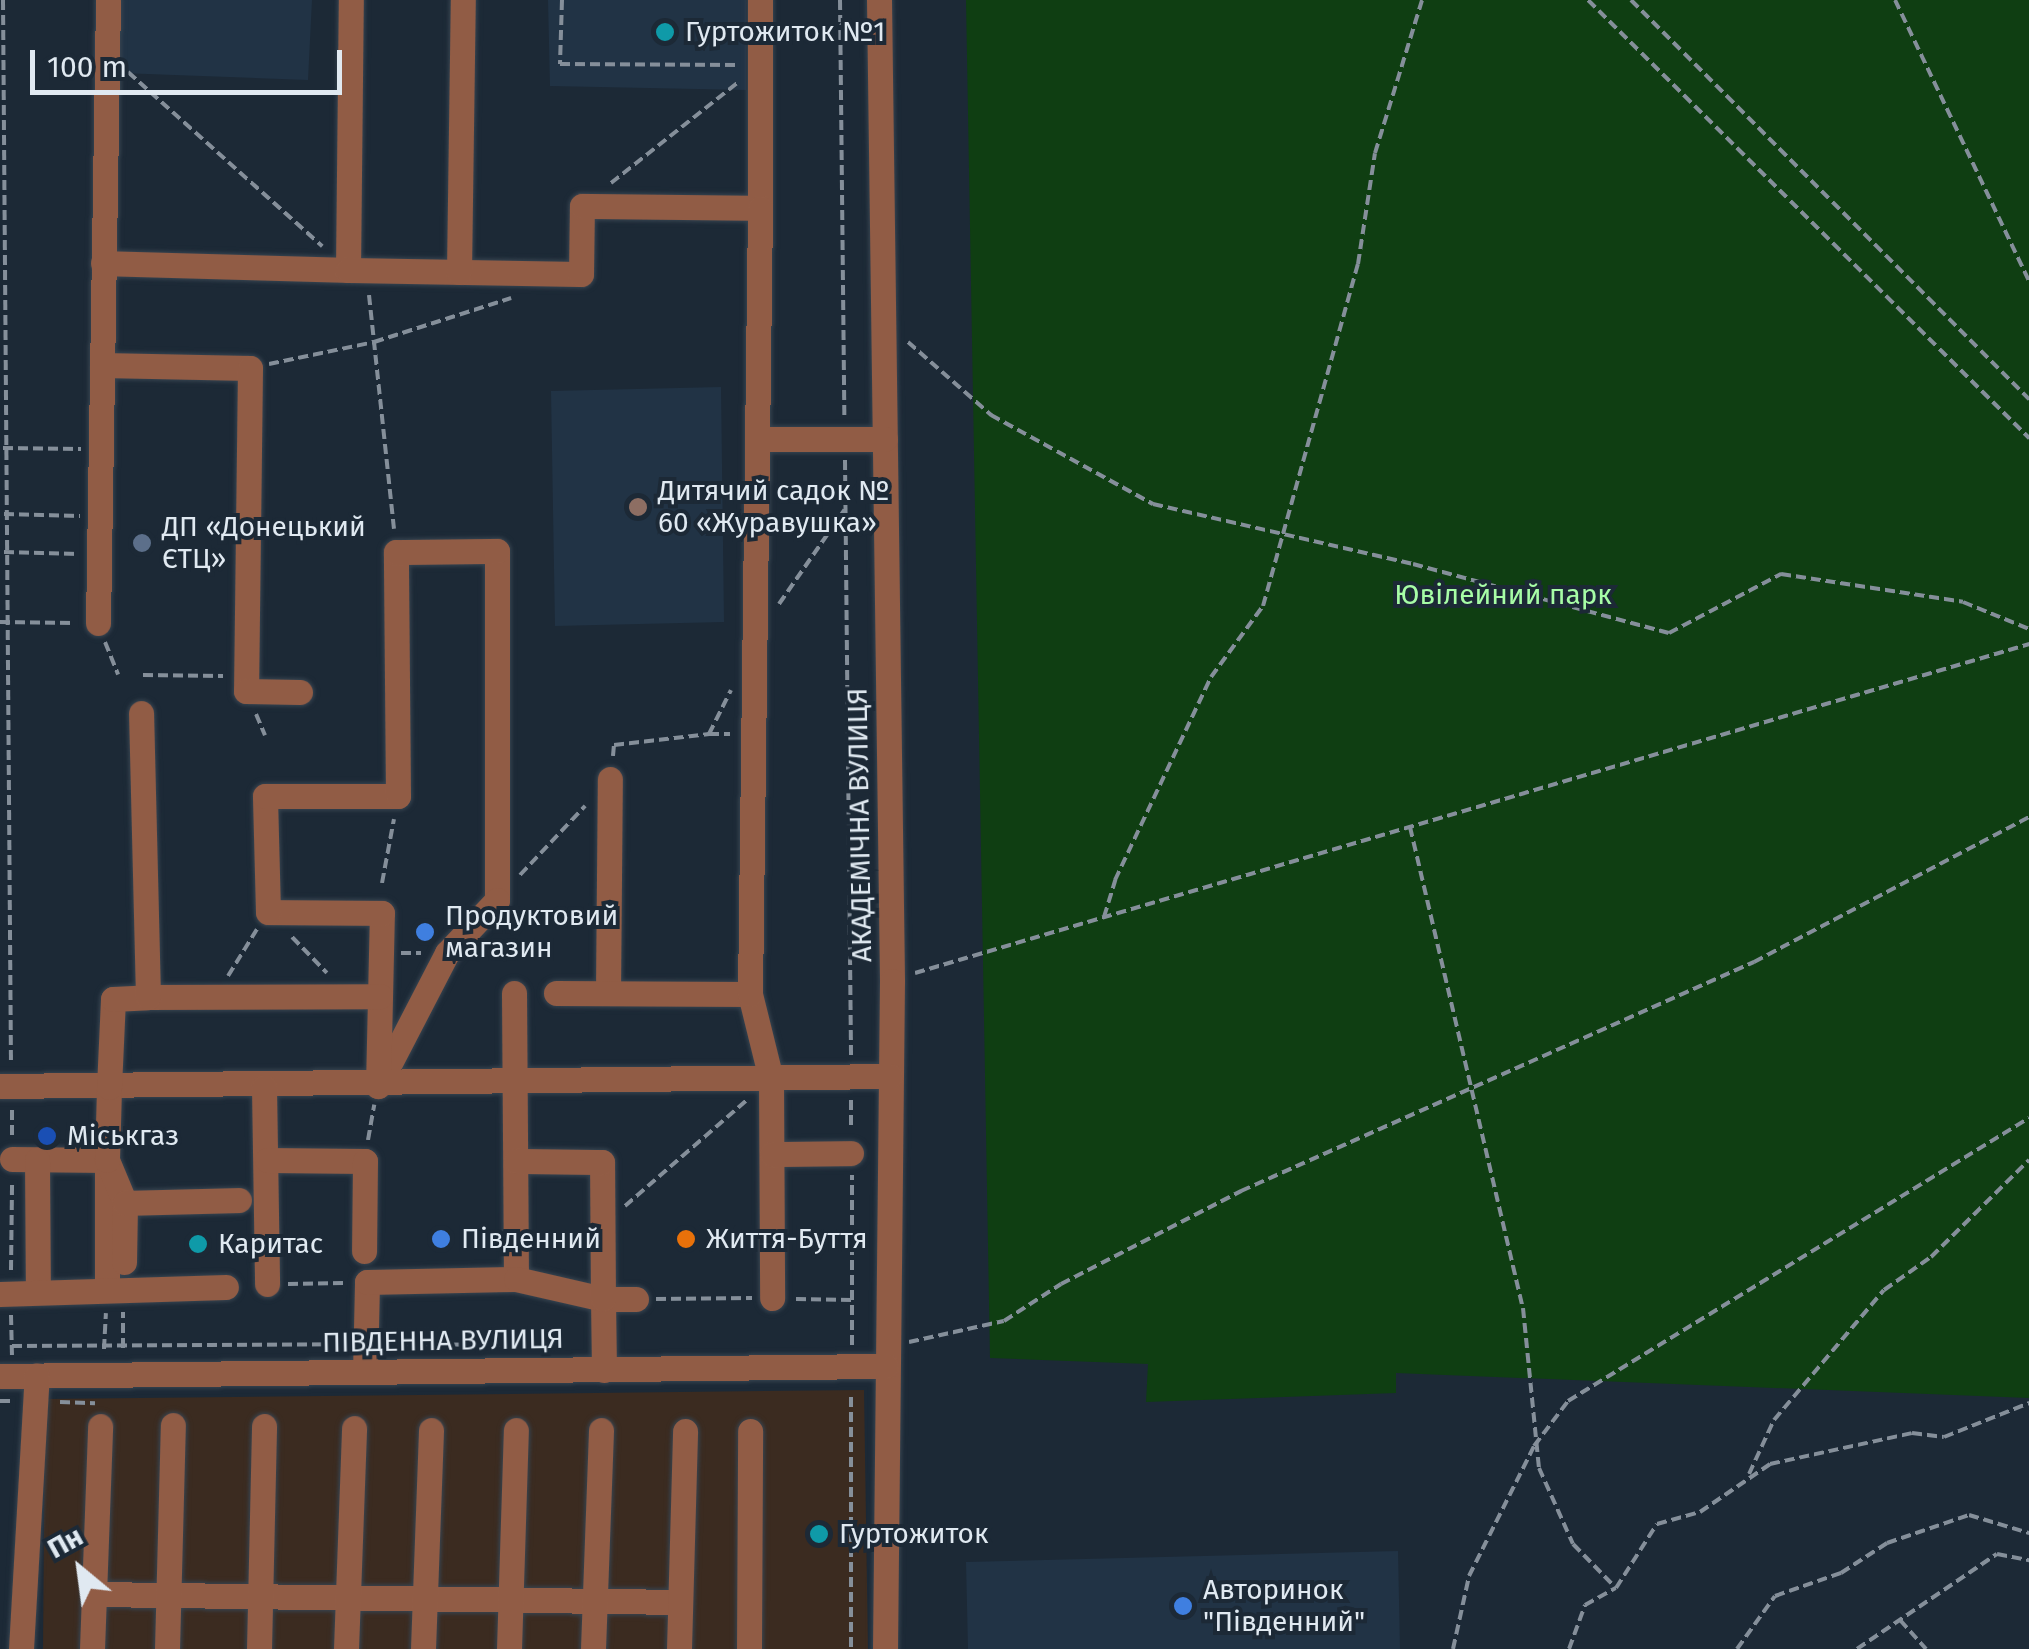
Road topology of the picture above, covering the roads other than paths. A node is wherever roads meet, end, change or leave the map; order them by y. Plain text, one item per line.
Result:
1 (108, 0) edge
2 (352, 0) edge
3 (464, 0) edge
4 (760, 0) edge
5 (879, 0) edge
6 (760, 208) junction
7 (103, 263) junction
8 (357, 270) junction
9 (460, 272) junction
10 (102, 364) junction
11 (885, 438) junction
12 (761, 439) junction
13 (98, 623) road end
14 (300, 692) dead end
15 (141, 713) dead end
16 (610, 779) road end
17 (608, 992) junction
18 (514, 993) dead end
19 (556, 993) dead end
20 (750, 994) junction
21 (380, 996) junction
22 (148, 997) junction
23 (890, 1076) junction
24 (771, 1079) junction
25 (516, 1084) junction
26 (6, 1086) edge
27 (378, 1086) junction
28 (109, 1087) junction
29 (264, 1087) junction
30 (852, 1153) road end
31 (772, 1154) junction
32 (107, 1160) junction
33 (267, 1160) junction
34 (516, 1161) junction
35 (238, 1200) dead end
36 (125, 1203) junction
37 (364, 1252) dead end
38 (516, 1279) junction
39 (267, 1284) road end
40 (226, 1287) dead end
41 (115, 1288) junction
42 (38, 1292) junction
43 (5, 1294) edge
44 (772, 1298) road end
45 (636, 1299) road end
46 (603, 1300) junction
47 (886, 1357) junction
48 (604, 1370) junction
49 (365, 1372) junction
50 (0, 1376) edge
51 (37, 1376) junction
52 (173, 1424) dead end
53 (100, 1426) dead end
54 (264, 1426) dead end
55 (354, 1428) dead end
56 (431, 1430) dead end
57 (516, 1430) dead end
58 (601, 1430) dead end
59 (750, 1431) dead end
60 (685, 1432) dead end
61 (94, 1594) junction
62 (169, 1594) junction
63 (260, 1598) junction
64 (348, 1598) junction
65 (424, 1599) junction
66 (510, 1600) junction
67 (594, 1600) junction
68 (680, 1602) junction
69 (21, 1649) edge
70 (92, 1649) edge
71 (167, 1649) edge
72 (259, 1649) edge
73 (346, 1649) edge
74 (423, 1649) edge
75 (509, 1649) edge
76 (594, 1649) edge
77 (679, 1649) edge
78 (749, 1649) edge
79 (885, 1649) edge

1 - 7 street
2 - 8 street
3 - 9 street
4 - 6 street
5 - 11 street, АКАДЕМІЧНА ВУЛИЦЯ
6 - 9 street
6 - 12 street
7 - 8 street
7 - 10 street
8 - 9 street
10 - 13 street
10 - 14 street
11 - 12 street
11 - 23 street, АКАДЕМІЧНА ВУЛИЦЯ
12 - 20 street
15 - 22 street
16 - 17 street
17 - 19 street
17 - 20 street
18 - 25 street
20 - 24 street
21 - 22 street
21 - 27 street
21 - 27 street
22 - 28 street
23 - 24 street
23 - 47 street, АКАДЕМІЧНА ВУЛИЦЯ
24 - 25 street
24 - 31 street
25 - 27 street
25 - 34 street
26 - 28 street
27 - 29 street
28 - 29 street
28 - 32 street
29 - 33 street
30 - 31 street
31 - 44 street
32 - 36 street
32 - 41 street
32 - 42 street
33 - 37 street
33 - 39 street
34 - 38 street
34 - 46 street
35 - 36 street
36 - 41 street
38 - 46 street
38 - 49 street
40 - 41 street
41 - 42 street
42 - 43 street
45 - 46 street
46 - 48 street
47 - 48 street, ПІВДЕННА ВУЛИЦЯ
47 - 79 street, АКАДЕМІЧНА ВУЛИЦЯ
48 - 49 street, ПІВДЕННА ВУЛИЦЯ
49 - 51 street, ПІВДЕННА ВУЛИЦЯ
50 - 51 street, ПІВДЕННА ВУЛИЦЯ
51 - 69 street
52 - 62 street
53 - 61 street
54 - 63 street
55 - 64 street
56 - 65 street
57 - 66 street
58 - 67 street
59 - 78 street
60 - 68 street
61 - 62 street
61 - 70 street
62 - 63 street
62 - 71 street
63 - 64 street
63 - 72 street
64 - 65 street
64 - 73 street
65 - 66 street
65 - 74 street
66 - 67 street
66 - 75 street
67 - 68 street
67 - 76 street
68 - 77 street

